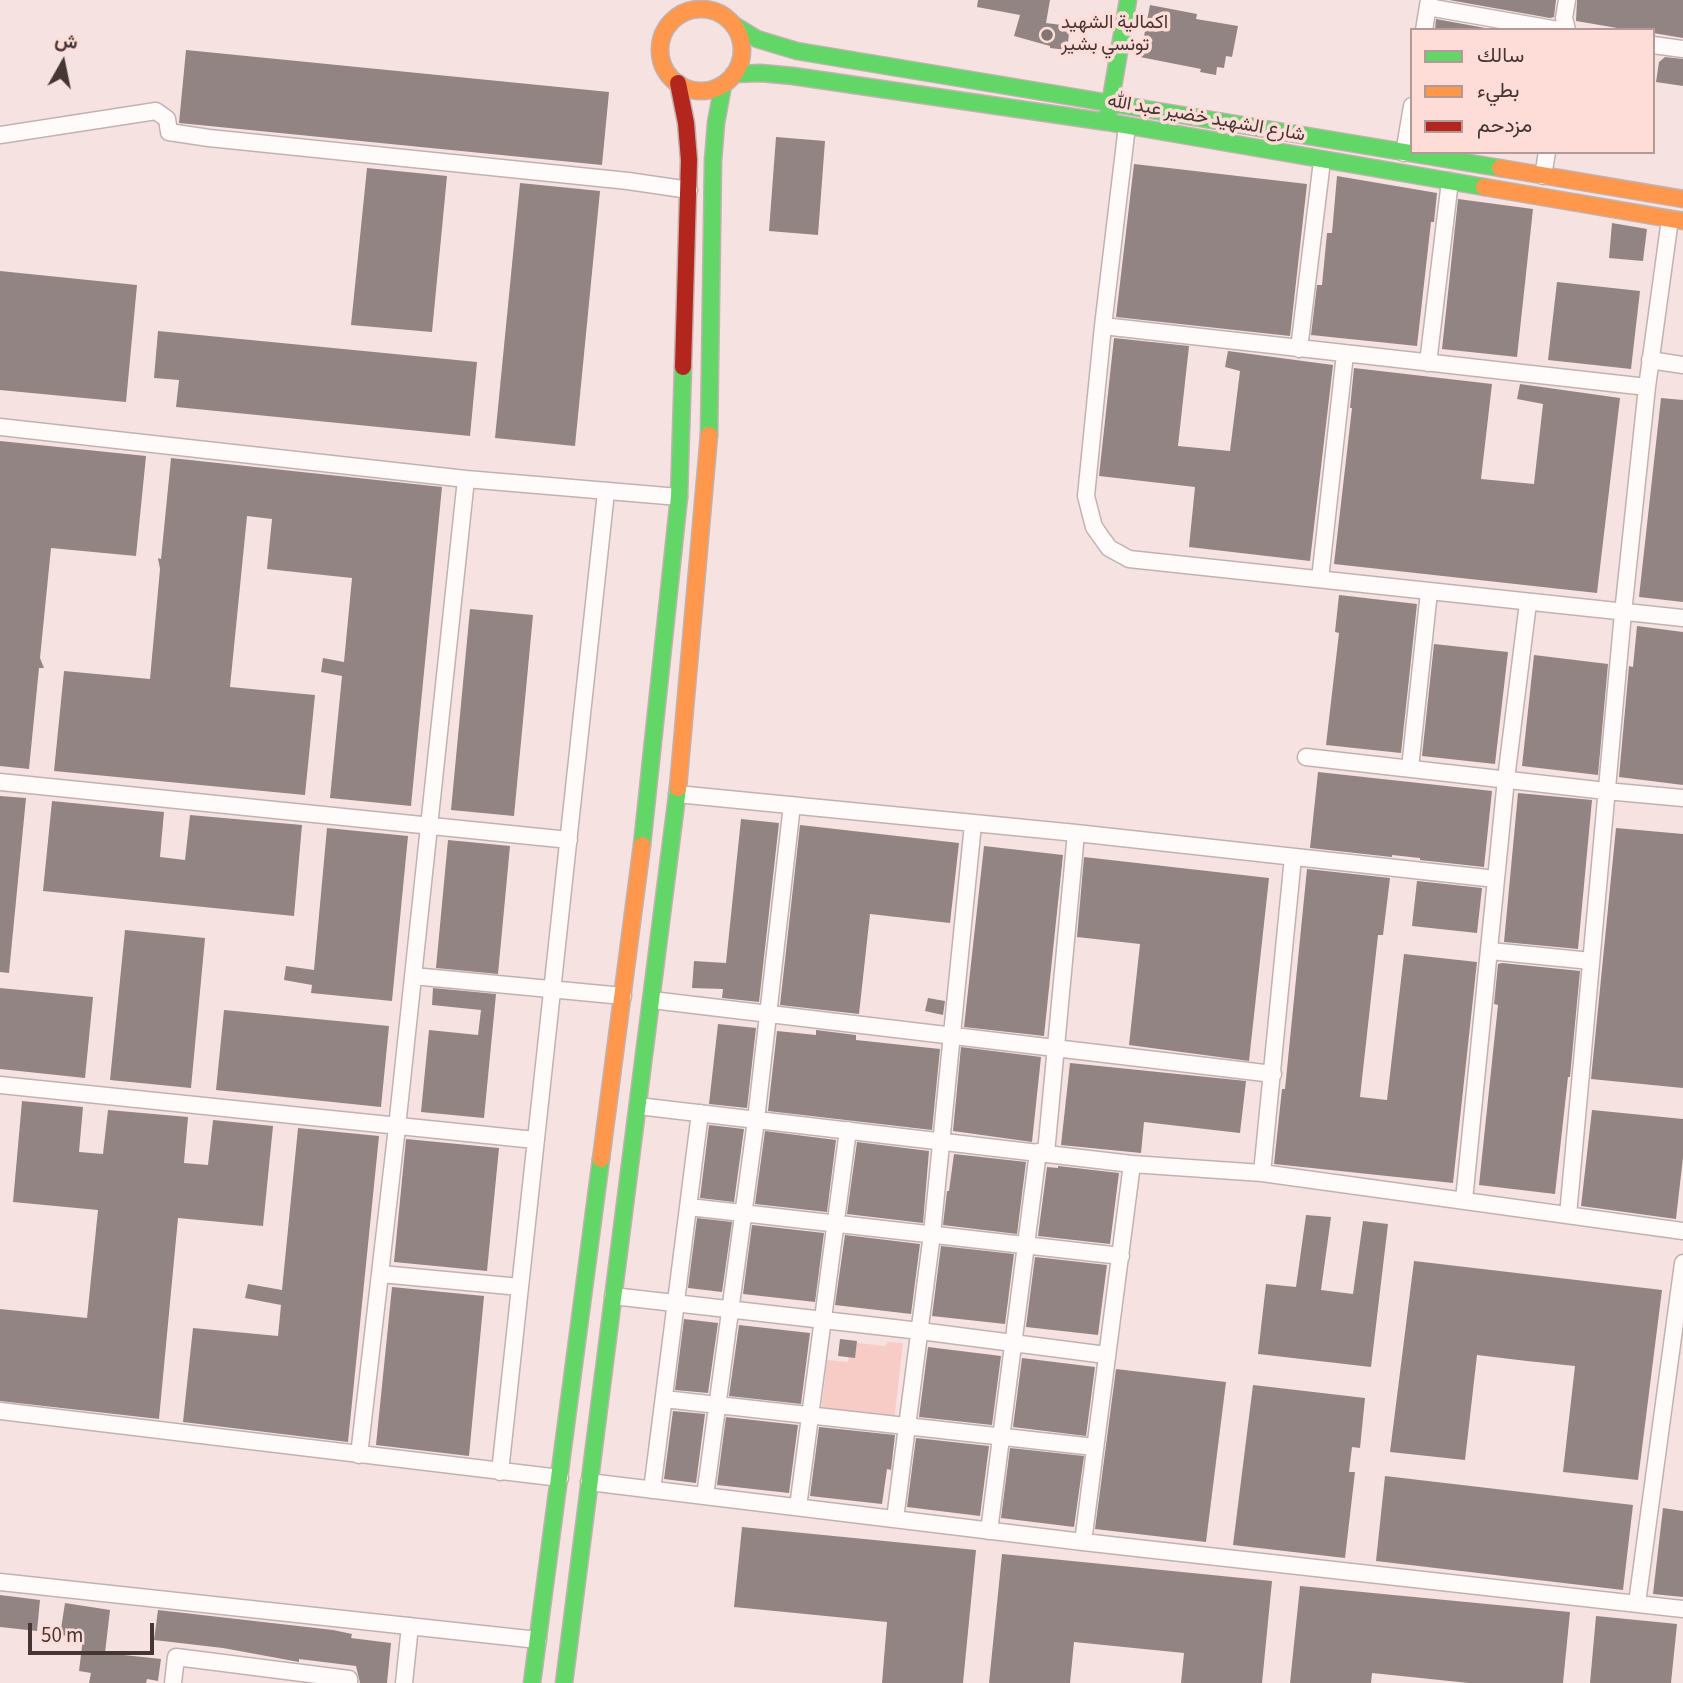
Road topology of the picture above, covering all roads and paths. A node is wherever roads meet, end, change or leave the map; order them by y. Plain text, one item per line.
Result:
1 (1128, 0) edge
2 (1567, 0) edge
3 (1429, 3) edge
4 (683, 6) edge
5 (726, 13) edge
6 (1424, 28) edge
7 (1548, 28) edge
8 (1566, 28) edge
9 (1655, 45) edge
10 (1683, 49) edge
11 (728, 79) junction
12 (678, 83) junction
13 (1109, 102) junction
14 (1410, 118) edge
15 (1107, 122) junction
16 (1127, 126) junction
17 (0, 135) edge
18 (1404, 153) junction
19 (1410, 154) edge
20 (1410, 154) edge
21 (1547, 154) edge
22 (1322, 161) junction
23 (1543, 176) junction
24 (1450, 181) junction
25 (688, 190) junction
26 (1683, 199) edge
27 (1676, 220) edge
28 (1103, 327) junction
29 (1299, 349) junction
30 (1345, 354) junction
31 (1650, 360) junction
32 (1427, 363) junction
33 (1683, 365) edge
34 (1647, 387) junction
35 (0, 427) edge
36 (466, 479) junction
37 (607, 492) junction
38 (679, 497) junction
39 (1320, 579) junction
40 (1429, 592) junction
41 (1528, 603) junction
42 (1623, 613) junction
43 (1683, 618) edge
44 (1306, 757) dead end
45 (1410, 768) junction
46 (1506, 779) junction
47 (0, 782) edge
48 (1606, 791) junction
49 (677, 794) junction
50 (1683, 798) edge
51 (792, 805) junction
52 (973, 824) junction
53 (430, 826) junction
54 (1076, 833) junction
55 (569, 839) junction
56 (1293, 857) junction
57 (1496, 879) junction
58 (1490, 951) junction
59 (1591, 961) junction
60 (413, 976) junction
61 (552, 989) junction
62 (623, 996) junction
63 (652, 1000) junction
64 (768, 1013) junction
65 (950, 1034) junction
66 (1057, 1048) junction
67 (1273, 1074) junction
68 (0, 1085) edge
69 (638, 1106) junction
70 (700, 1113) junction
71 (756, 1120) junction
72 (397, 1127) junction
73 (848, 1130) junction
74 (535, 1140) junction
75 (941, 1141) junction
76 (1042, 1152) junction
77 (1132, 1164) junction
78 (1262, 1173) junction
79 (1464, 1200) junction
80 (690, 1207) junction
81 (743, 1213) junction
82 (1568, 1215) junction
83 (835, 1223) junction
84 (1683, 1231) edge
85 (932, 1234) junction
86 (1027, 1247) junction
87 (1121, 1256) junction
88 (1683, 1263) edge
89 (381, 1274) junction
90 (520, 1287) junction
91 (613, 1296) junction
92 (677, 1304) junction
93 (730, 1310) junction
94 (822, 1321) junction
95 (920, 1331) junction
96 (1013, 1342) junction
97 (1106, 1355) junction
98 (664, 1399) junction
99 (718, 1405) junction
100 (0, 1411) edge
101 (809, 1416) junction
102 (908, 1427) junction
103 (1002, 1438) junction
104 (1094, 1447) junction
105 (359, 1455) junction
106 (500, 1472) junction
107 (559, 1478) junction
108 (589, 1482) junction
109 (652, 1490) junction
110 (705, 1496) junction
111 (798, 1507) junction
112 (895, 1519) junction
113 (989, 1531) junction
114 (1083, 1542) junction
115 (0, 1582) edge
116 (1637, 1603) junction
117 (1683, 1609) edge
118 (410, 1626) junction
119 (538, 1640) junction
120 (257, 1666) junction
121 (313, 1679) edge
122 (173, 1683) edge
123 (255, 1683) edge
124 (349, 1683) edge
125 (404, 1683) edge
126 (532, 1683) edge
127 (564, 1683) edge

1 - 13 main road
2 - 8 street
3 - 6 street
3 - 7 street
4 - 5 main road
4 - 12 main road
5 - 11 main road
5 - 13 main road, شارع الشهيد خضير عبد الله
9 - 10 street
11 - 12 main road
11 - 15 main road, شارع الشهيد خضير عبد الله
11 - 49 main road
12 - 25 main road
13 - 15 main road
13 - 18 main road, شارع الشهيد خضير عبد الله
14 - 18 street
15 - 16 main road, شارع الشهيد خضير عبد الله
16 - 22 main road, شارع الشهيد خضير عبد الله
16 - 28 street
17 - 25 street
18 - 20 main road, شارع الشهيد خضير عبد الله
19 - 23 main road, شارع الشهيد خضير عبد الله
21 - 23 street
22 - 24 main road, شارع الشهيد خضير عبد الله
22 - 29 street
23 - 26 main road, شارع الشهيد خضير عبد الله
24 - 27 main road, شارع الشهيد خضير عبد الله
24 - 32 street
25 - 38 main road
27 - 31 street
28 - 29 street
28 - 39 street
29 - 30 street
30 - 32 street
30 - 39 street
31 - 33 street
31 - 34 street
32 - 34 street
34 - 42 street
35 - 36 street
36 - 37 street
36 - 53 street
37 - 38 street
37 - 55 street
38 - 62 main road
39 - 40 street
40 - 41 street
40 - 45 street
41 - 42 street
41 - 46 street
42 - 43 street
42 - 48 street
44 - 45 street
45 - 46 street
46 - 48 street
46 - 57 street
47 - 53 street
48 - 50 street
48 - 59 street
49 - 51 street
49 - 63 main road
51 - 52 street
51 - 64 street
52 - 54 street
52 - 65 street
53 - 55 street
53 - 60 street
54 - 56 street
54 - 66 street
55 - 61 street
56 - 57 street
56 - 67 street
57 - 58 street
58 - 59 street
58 - 79 street
59 - 82 street
60 - 61 street
60 - 72 street
61 - 62 street
61 - 74 street
62 - 107 main road
63 - 64 street
63 - 69 main road
64 - 65 street
64 - 71 street
65 - 66 street
65 - 75 street
66 - 67 street
66 - 76 street
67 - 78 street
68 - 72 street
69 - 70 street
69 - 91 main road
70 - 71 street
70 - 80 street
71 - 73 street
71 - 81 street
72 - 74 street
72 - 89 street
73 - 75 street
73 - 83 street
74 - 90 street
75 - 76 street
75 - 85 street
76 - 77 street
76 - 86 street
77 - 78 street
77 - 87 street
78 - 79 street
79 - 82 street
80 - 81 street
80 - 92 street
81 - 83 street
81 - 93 street
82 - 84 street
83 - 85 street
83 - 94 street
85 - 86 street
85 - 95 street
86 - 87 street
86 - 96 street
87 - 97 street
88 - 116 street
89 - 90 street
89 - 105 street
90 - 106 street
91 - 92 street
91 - 108 main road
92 - 93 street
92 - 98 street
93 - 94 street
93 - 99 street
94 - 95 street
94 - 101 street
95 - 96 street
95 - 102 street
96 - 97 street
96 - 103 street
97 - 104 street
98 - 99 street
98 - 109 street
99 - 101 street
99 - 110 street
100 - 105 street
101 - 102 street
101 - 111 street
102 - 103 street
102 - 112 street
103 - 104 street
103 - 113 street
104 - 114 street
105 - 106 street
106 - 107 street
107 - 119 main road
108 - 109 street
108 - 127 main road
109 - 110 street
110 - 111 street
111 - 112 street
112 - 113 street
113 - 114 street
114 - 116 street
115 - 118 street
116 - 117 street
118 - 119 street
118 - 125 street
119 - 126 main road
120 - 121 street
120 - 122 street
120 - 123 street
121 - 124 street

